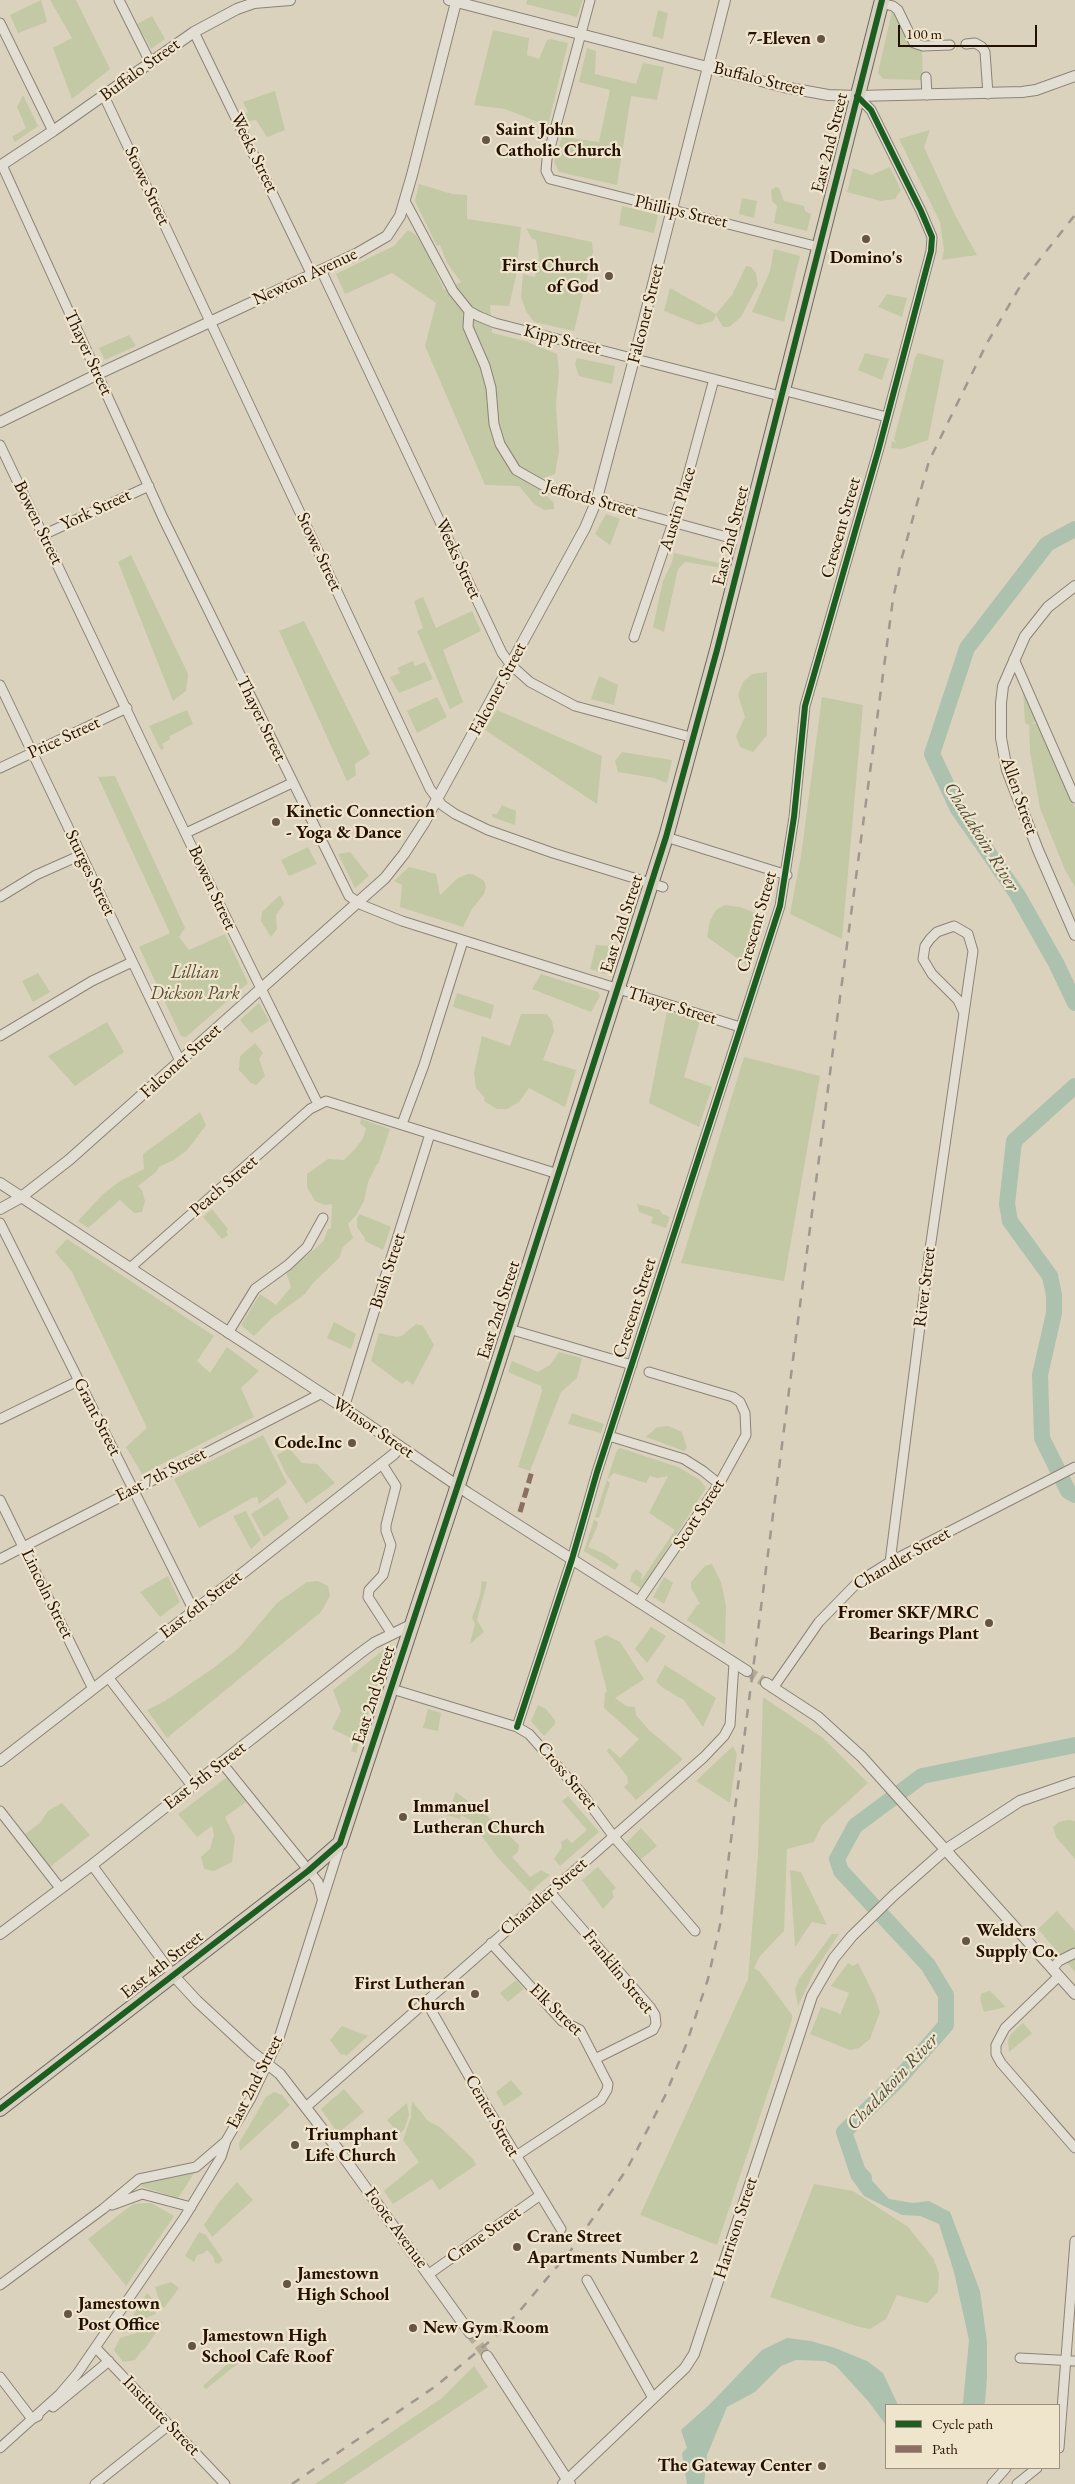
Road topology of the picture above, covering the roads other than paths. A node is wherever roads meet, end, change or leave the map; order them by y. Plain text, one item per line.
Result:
1 (119, 0) edge
2 (290, 0) edge
3 (590, 0) edge
4 (724, 0) edge
5 (453, 1) edge
6 (253, 2) edge
7 (881, 2) edge
8 (0, 23) edge
9 (194, 32) junction
10 (581, 33) junction
11 (966, 44) dead end
12 (950, 45) dead end
13 (150, 62) junction
14 (708, 67) junction
15 (1075, 76) edge
16 (926, 77) dead end
17 (988, 94) junction
18 (927, 95) junction
19 (104, 96) junction
20 (857, 96) junction
21 (53, 132) junction
22 (1, 165) edge
23 (405, 201) junction
24 (672, 209) junction
25 (819, 247) junction
26 (316, 273) junction
27 (469, 311) junction
28 (211, 321) junction
29 (634, 359) junction
30 (98, 374) junction
31 (714, 379) junction
32 (781, 393) junction
33 (887, 417) junction
34 (0, 422) edge
35 (0, 445) edge
36 (149, 486) junction
37 (596, 502) junction
38 (674, 522) junction
39 (43, 535) junction
40 (745, 542) junction
41 (1075, 586) edge
42 (634, 637) dead end
43 (1014, 659) junction
44 (511, 665) junction
45 (0, 685) edge
46 (127, 708) junction
47 (694, 738) junction
48 (32, 754) junction
49 (0, 768) edge
50 (292, 783) junction
51 (1075, 798) edge
52 (438, 799) junction
53 (186, 832) junction
54 (666, 837) junction
55 (81, 855) junction
56 (787, 875) junction
57 (657, 885) junction
58 (0, 897) edge
59 (357, 902) junction
60 (1075, 935) edge
61 (463, 941) junction
62 (132, 962) junction
63 (261, 988) junction
64 (616, 988) junction
65 (964, 1013) junction
66 (740, 1028) junction
67 (0, 1036) edge
68 (180, 1061) junction
69 (318, 1104) junction
70 (402, 1124) junction
71 (430, 1134) junction
72 (558, 1174) junction
73 (0, 1183) edge
74 (20, 1198) junction
75 (0, 1209) edge
76 (323, 1218) dead end
77 (0, 1223) edge
78 (130, 1268) junction
79 (509, 1329) junction
80 (228, 1332) junction
81 (632, 1365) junction
82 (649, 1372) dead end
83 (78, 1381) junction
84 (322, 1394) junction
85 (344, 1408) junction
86 (0, 1419) edge
87 (609, 1436) junction
88 (400, 1447) junction
89 (382, 1464) junction
90 (1073, 1468) edge
91 (719, 1484) junction
92 (458, 1486) junction
93 (133, 1489) junction
94 (0, 1500) edge
95 (23, 1547) junction
96 (0, 1558) edge
97 (572, 1559) junction
98 (890, 1562) junction
99 (638, 1602) junction
100 (194, 1611) junction
101 (413, 1624) junction
102 (392, 1634) junction
103 (734, 1663) junction
104 (747, 1671) tunnel mouth
105 (108, 1677) junction
106 (769, 1685) joint
107 (93, 1689) junction
108 (392, 1689) junction
109 (517, 1727) junction
110 (0, 1761) edge
111 (222, 1763) junction
112 (1075, 1782) edge
113 (192, 1786) junction
114 (0, 1811) edge
115 (614, 1837) junction
116 (340, 1843) junction
117 (945, 1850) junction
118 (92, 1865) junction
119 (308, 1872) junction
120 (60, 1888) junction
121 (550, 1892) junction
122 (322, 1902) junction
123 (695, 1931) dead end
124 (0, 1934) edge
125 (491, 1943) junction
126 (1075, 1954) edge
127 (1055, 1972) junction
128 (173, 1975) junction
129 (1073, 1988) edge
130 (426, 2001) junction
131 (595, 2058) junction
132 (267, 2066) junction
133 (306, 2106) junction
134 (0, 2109) edge
135 (226, 2141) junction
136 (1075, 2148) edge
137 (516, 2156) junction
138 (539, 2196) junction
139 (191, 2207) junction
140 (103, 2209) junction
141 (561, 2229) dead end
142 (1075, 2241) edge
143 (429, 2274) junction
144 (587, 2280) dead end
145 (0, 2285) edge
146 (470, 2333) tunnel mouth
147 (96, 2348) junction
148 (487, 2356) tunnel mouth
149 (1020, 2358) dead end
150 (109, 2361) junction
151 (1071, 2361) edge
152 (0, 2377) edge
153 (654, 2398) junction
154 (32, 2419) junction
155 (169, 2425) junction
156 (1060, 2436) edge
157 (0, 2448) edge
158 (1036, 2469) edge
159 (1002, 2470) edge
160 (567, 2483) edge
161 (95, 2484) edge
162 (225, 2484) edge
163 (992, 2484) edge
164 (1017, 2484) edge

1 - 13 street
2 - 6 street, Buffalo Street
3 - 10 street
4 - 14 street, Falconer Street
5 - 10 street, Buffalo Street
5 - 23 street, Newton Avenue
6 - 9 street, Buffalo Street
7 - 12 street
7 - 20 main road, East 2nd Street
8 - 21 street
9 - 13 street, Buffalo Street
9 - 26 street, Weeks Street
10 - 14 street, Buffalo Street
10 - 24 street, Phillips Street
11 - 17 street
13 - 19 street, Buffalo Street
14 - 20 street, Buffalo Street
14 - 24 street, Falconer Street
15 - 17 street, Buffalo Street
16 - 18 street
17 - 18 street, Buffalo Street
18 - 20 street, Buffalo Street
19 - 21 street, Buffalo Street
19 - 28 street, Stowe Street
20 - 25 main road, East 2nd Street
20 - 33 street, Crescent Street
21 - 22 street, Buffalo Street
22 - 30 street, Thayer Street
23 - 26 street, Newton Avenue
23 - 27 street, Kipp Street
24 - 25 street, Phillips Street
24 - 29 street, Falconer Street
25 - 32 main road, East 2nd Street
26 - 28 street, Newton Avenue
26 - 44 street, Weeks Street
27 - 29 street, Kipp Street
27 - 37 street, Jeffords Street
28 - 30 street, Newton Avenue
28 - 52 street, Stowe Street
29 - 31 street, Kipp Street
29 - 37 street, Falconer Street
30 - 34 street, Newton Avenue
30 - 36 street, Thayer Street
31 - 32 street, Kipp Street
31 - 38 street, Austin Place
32 - 33 street, Kipp Street
32 - 40 main road, East 2nd Street
33 - 56 street, Crescent Street
35 - 39 street, Bowen Street
36 - 39 street, York Street
36 - 50 street, Thayer Street
37 - 38 street, Jeffords Street
37 - 44 street, Falconer Street
38 - 40 street, Jeffords Street
38 - 42 street, Austin Place
39 - 46 street, Bowen Street
40 - 47 main road, East 2nd Street
41 - 43 street, Allen Street
43 - 51 street
43 - 60 street, Allen Street
44 - 47 street, Weeks Street
44 - 52 street, Falconer Street
45 - 48 street, Sturges Street
46 - 48 street, Price Street
46 - 53 street, Bowen Street
47 - 54 main road, East 2nd Street
48 - 49 street, Price Street
48 - 55 street, Sturges Street
50 - 53 street
50 - 59 street, Thayer Street
52 - 57 street, Stowe Street
52 - 59 street, Falconer Street
53 - 63 street, Bowen Street
54 - 56 street
54 - 57 main road, East 2nd Street
55 - 58 street
55 - 62 street, Sturges Street
56 - 66 street, Crescent Street
57 - 64 main road, East 2nd Street
59 - 61 street, Thayer Street
59 - 63 street, Falconer Street
61 - 64 street, Thayer Street
61 - 70 street
62 - 67 street
62 - 68 street, Sturges Street
63 - 68 street, Falconer Street
63 - 69 street, Bowen Street
64 - 66 street, Thayer Street
64 - 72 main road, East 2nd Street
65 - 65 street, River Street
65 - 98 street, River Street
66 - 81 street, Crescent Street
68 - 74 street, Falconer Street
69 - 70 street
69 - 78 street, Peach Street
70 - 71 street
71 - 72 street
71 - 85 street, Bush Street
72 - 79 main road, East 2nd Street
73 - 74 street, Winsor Street
74 - 75 street, Falconer Street
74 - 78 street, Winsor Street
76 - 80 street
77 - 83 street, Grant Street
78 - 80 street, Winsor Street
79 - 81 street
79 - 92 main road, East 2nd Street
80 - 84 street, Winsor Street
81 - 87 street, Crescent Street
82 - 91 street, Scott Street
83 - 86 street
83 - 93 street, Grant Street
84 - 85 street, Winsor Street
84 - 93 street, East 7th Street
85 - 88 street, Winsor Street
87 - 91 street
87 - 97 street, Crescent Street
88 - 89 street, East 6th Street
88 - 92 street, Winsor Street
89 - 100 street, East 6th Street
89 - 102 street
90 - 98 street, Chandler Street
91 - 99 street, Scott Street
92 - 97 street, Winsor Street
92 - 101 main road, East 2nd Street
93 - 95 street, East 7th Street
93 - 100 street, Grant Street
94 - 95 street, Lincoln Street
95 - 96 street, East 7th Street
95 - 107 street, Lincoln Street
97 - 99 street, Winsor Street
97 - 109 street, Crescent Street
98 - 106 street, Chandler Street
99 - 103 street, Winsor Street
100 - 105 street, East 6th Street
101 - 102 street, East 5th Street
101 - 108 main road, East 2nd Street
102 - 111 street, East 5th Street
103 - 104 street, Winsor Street
103 - 115 street, Chandler Street
105 - 107 street, East 6th Street
105 - 113 street
106 - 117 street
107 - 110 street, East 6th Street
108 - 109 street, Cross Street
108 - 116 main road, East 2nd Street
109 - 115 street, Cross Street
111 - 113 street, East 5th Street
111 - 119 street
112 - 117 street
113 - 118 street, East 5th Street
114 - 120 street
115 - 121 street, Chandler Street
115 - 123 street, Cross Street
116 - 119 main road, East 4th Street
116 - 122 street, East 2nd Street
117 - 127 street
117 - 153 street, Harrison Street
118 - 120 street, East 5th Street
118 - 128 street
119 - 122 street
119 - 128 main road, East 4th Street
120 - 124 street, East 5th Street
121 - 125 street, Chandler Street
121 - 131 street, Franklin Street
122 - 132 street, East 2nd Street
125 - 130 street, Chandler Street
125 - 131 street, Elk Street
126 - 127 street
127 - 129 street
127 - 136 street
128 - 132 street, Foote Avenue
128 - 134 main road, East 4th Street
130 - 133 street, Chandler Street
130 - 137 street, Center Street
131 - 137 street
132 - 133 street, Foote Avenue
132 - 135 street, East 2nd Street
133 - 143 street, Foote Avenue
135 - 139 street, East 2nd Street
135 - 140 street
137 - 138 street, Center Street
138 - 141 street, Center Street
138 - 143 street, Crane Street
139 - 140 street
139 - 147 street, East 2nd Street
140 - 145 street
142 - 151 street
143 - 146 street, Foote Avenue
144 - 153 street
147 - 150 street, Institute Street
147 - 154 street, East 2nd Street
148 - 160 street
149 - 151 street
150 - 154 street, East 2nd Street
150 - 155 street, Institute Street
151 - 156 street
152 - 154 street
153 - 160 street, Harrison Street
154 - 157 street, East 2nd Street
155 - 161 street
155 - 162 street, Institute Street
158 - 164 street
159 - 163 street

